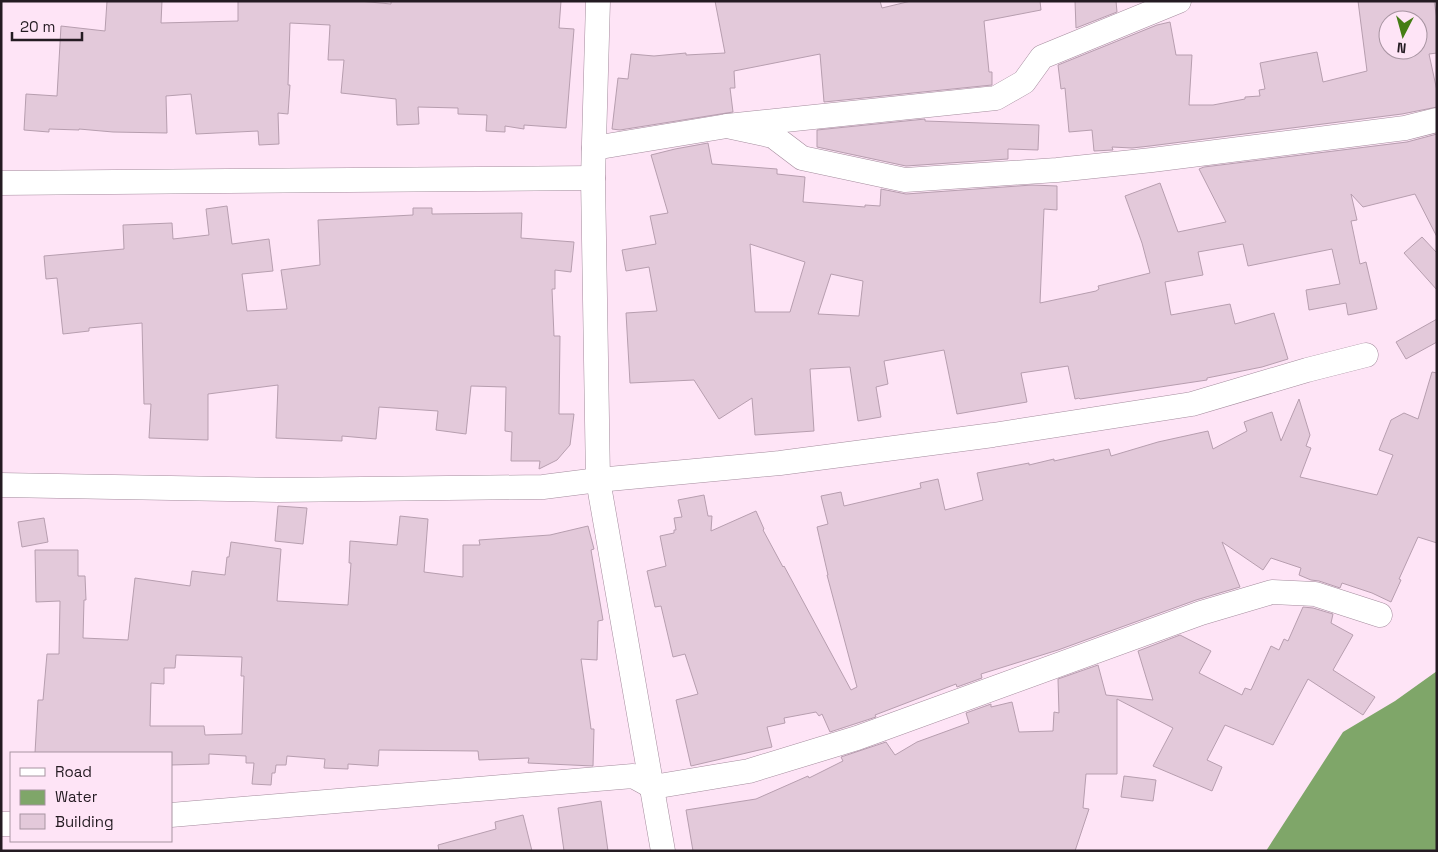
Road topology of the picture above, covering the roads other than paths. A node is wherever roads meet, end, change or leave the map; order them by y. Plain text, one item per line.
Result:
1 (598, 1) edge
2 (1179, 1) edge
3 (1437, 120) edge
4 (728, 126) junction
5 (594, 148) junction
6 (594, 178) junction
7 (1, 183) edge
8 (1366, 355) dead end
9 (598, 480) junction
10 (1, 485) edge
11 (1380, 615) dead end
12 (653, 786) junction
13 (172, 815) edge
14 (663, 851) edge

1 - 5 street
2 - 4 street
3 - 4 street
4 - 5 street
5 - 6 street
6 - 7 street
6 - 9 street
8 - 9 street
9 - 10 street
9 - 12 street
11 - 12 street
12 - 13 street
12 - 14 street

